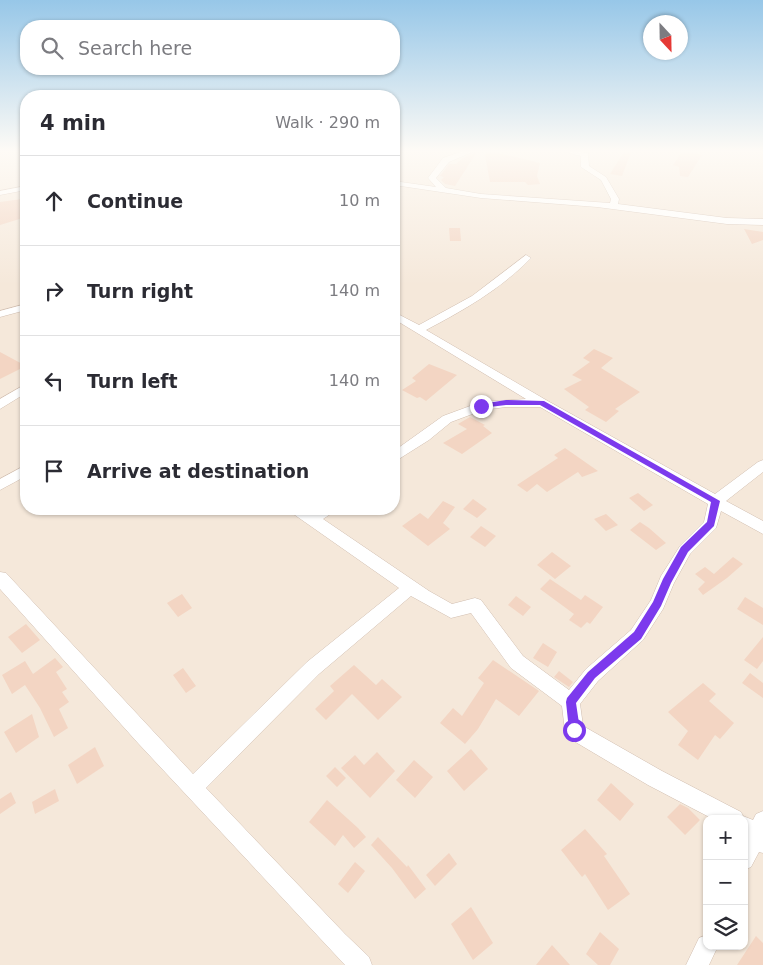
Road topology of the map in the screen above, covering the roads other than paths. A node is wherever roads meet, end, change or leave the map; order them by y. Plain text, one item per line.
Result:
1 (474, 195) edge
2 (611, 195) edge
3 (614, 206) junction
4 (763, 215) edge
5 (727, 221) junction
6 (763, 222) edge
7 (526, 258) dead end
8 (20, 309) edge
9 (0, 314) edge
10 (400, 321) edge
11 (419, 329) junction
12 (20, 392) edge
13 (542, 403) junction
14 (0, 405) edge
15 (400, 453) edge
16 (763, 465) edge
17 (20, 473) edge
18 (0, 485) edge
19 (716, 501) junction
20 (306, 515) edge
21 (318, 515) edge
22 (312, 519) junction
23 (763, 528) edge
24 (0, 578) edge
25 (410, 587) junction
26 (571, 702) junction
27 (194, 787) junction
28 (726, 815) edge
29 (756, 831) edge
30 (748, 850) edge
31 (705, 950) edge
32 (361, 965) edge
33 (697, 965) edge

1 - 3 street
2 - 3 street
3 - 5 street
4 - 5 street
5 - 6 street
7 - 11 street
8 - 9 street
10 - 11 street
11 - 13 street
12 - 14 street
13 - 15 street
13 - 19 street
16 - 19 street
17 - 18 street
19 - 23 street
19 - 26 street
20 - 22 street
21 - 22 street
22 - 25 street
24 - 27 street
25 - 26 street
25 - 27 street
26 - 28 street
27 - 32 street
29 - 30 street
31 - 33 street

